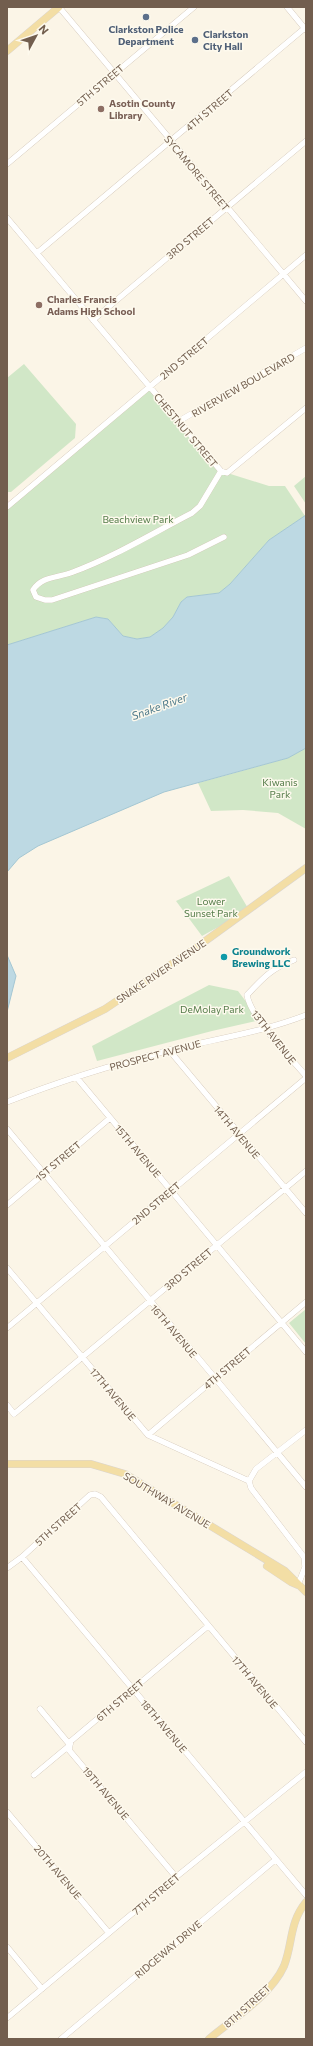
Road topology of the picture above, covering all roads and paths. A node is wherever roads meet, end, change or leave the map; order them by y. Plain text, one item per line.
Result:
1 (59, 7) edge
2 (194, 7) edge
3 (287, 7) edge
4 (306, 28) edge
5 (7, 51) edge
6 (114, 74) junction
7 (306, 141) edge
8 (171, 142) junction
9 (7, 164) edge
10 (227, 208) junction
11 (7, 218) edge
12 (37, 253) junction
13 (306, 255) edge
14 (283, 274) junction
15 (306, 301) edge
16 (93, 320) junction
17 (306, 348) edge
18 (150, 387) junction
19 (306, 408) edge
20 (179, 421) junction
21 (221, 471) junction
22 (7, 506) edge
23 (224, 537) dead end
24 (306, 868) edge
25 (294, 960) dead end
26 (306, 1015) edge
27 (265, 1027) junction
28 (169, 1050) junction
29 (7, 1058) edge
30 (306, 1077) edge
31 (77, 1078) junction
32 (7, 1102) edge
33 (110, 1118) junction
34 (7, 1129) edge
35 (240, 1134) junction
36 (306, 1171) edge
37 (43, 1174) junction
38 (285, 1188) junction
39 (172, 1191) junction
40 (7, 1205) edge
41 (306, 1213) edge
42 (218, 1245) junction
43 (104, 1247) junction
44 (7, 1268) edge
45 (149, 1301) junction
46 (306, 1302) edge
47 (37, 1303) junction
48 (282, 1323) junction
49 (7, 1328) edge
50 (306, 1352) edge
51 (82, 1358) junction
52 (215, 1378) junction
53 (7, 1405) edge
54 (306, 1430) edge
55 (148, 1435) junction
56 (277, 1452) junction
57 (7, 1464) edge
58 (249, 1481) junction
59 (306, 1487) edge
60 (95, 1494) joint
61 (22, 1557) junction
62 (7, 1568) edge
63 (298, 1585) junction
64 (306, 1592) edge
65 (208, 1626) junction
66 (133, 1690) junction
67 (40, 1709) dead end
68 (306, 1742) edge
69 (70, 1745) junction
70 (306, 1772) edge
71 (34, 1775) dead end
72 (7, 1812) edge
73 (245, 1823) junction
74 (275, 1860) junction
75 (176, 1877) junction
76 (306, 1895) edge
77 (306, 1902) edge
78 (109, 1933) junction
79 (7, 1947) edge
80 (42, 1989) junction
81 (7, 2018) edge
82 (61, 2039) edge
83 (209, 2039) edge

1 - 5 main road
1 - 6 street, SYCAMORE STREET
2 - 6 street, 5TH STREET
3 - 4 street
4 - 8 street, 4TH STREET
6 - 8 street, SYCAMORE STREET
6 - 9 street, 5TH STREET
7 - 10 street, 3RD STREET
8 - 10 street, SYCAMORE STREET
8 - 12 street, 4TH STREET
10 - 14 street, SYCAMORE STREET
10 - 16 street, 3RD STREET
11 - 12 street, CHESTNUT STREET
12 - 16 street, CHESTNUT STREET
13 - 14 street, 2ND STREET
14 - 15 street, SYCAMORE STREET
14 - 18 street, 2ND STREET
16 - 18 street, CHESTNUT STREET
17 - 20 street, RIVERVIEW BOULEVARD
18 - 20 street, CHESTNUT STREET
18 - 22 street, 2ND STREET
19 - 21 street
20 - 21 street, CHESTNUT STREET
21 - 23 street, CHESTNUT STREET
24 - 29 main road, SNAKE RIVER AVENUE
25 - 27 street, 13TH AVENUE
26 - 27 street, PROSPECT AVENUE
27 - 28 street, PROSPECT AVENUE
27 - 30 street, 13TH AVENUE
28 - 31 street, PROSPECT AVENUE
28 - 35 street, 14TH AVENUE
30 - 35 street, 2ND STREET
31 - 32 street, PROSPECT AVENUE
31 - 33 street, 15TH AVENUE
33 - 37 street, 1ST STREET
33 - 39 street, 15TH AVENUE
34 - 37 street, 16TH AVENUE
35 - 38 street, 14TH AVENUE
35 - 39 street, 2ND STREET
36 - 38 street, 3RD STREET
37 - 40 street, 1ST STREET
37 - 43 street, 16TH AVENUE
38 - 41 street, 14TH AVENUE
38 - 42 street, 3RD STREET
39 - 42 street, 15TH AVENUE
39 - 43 street, 2ND STREET
42 - 45 street, 3RD STREET
42 - 48 street, 15TH AVENUE
43 - 45 street, 16TH AVENUE
43 - 47 street, 2ND STREET
44 - 47 street, 17TH AVENUE
45 - 51 street, 3RD STREET
45 - 52 street, 16TH AVENUE
46 - 48 street, 4TH STREET
47 - 49 street, 2ND STREET
47 - 51 street, 17TH AVENUE
48 - 50 street, 15TH AVENUE
48 - 52 street, 4TH STREET
51 - 53 street, 3RD STREET
51 - 55 street, 17TH AVENUE
52 - 55 street, 4TH STREET
52 - 56 street, 16TH AVENUE
54 - 56 street
55 - 58 street, 17TH AVENUE
56 - 58 street
56 - 59 street, 16TH AVENUE
57 - 63 main road, SOUTHWAY AVENUE
58 - 63 street
60 - 61 street, 5TH STREET
60 - 65 street, 17TH AVENUE
61 - 62 street, 5TH STREET
61 - 66 street, 18TH AVENUE
63 - 64 main road, SOUTHWAY AVENUE
65 - 66 street, 6TH STREET
65 - 68 street, 17TH AVENUE
66 - 69 street, 6TH STREET
66 - 73 street, 18TH AVENUE
67 - 69 street, 19TH AVENUE
69 - 71 street, 6TH STREET
69 - 75 street, 19TH AVENUE
70 - 73 street, 7TH STREET
72 - 78 street, 20TH AVENUE
73 - 74 street, 18TH AVENUE
73 - 75 street, 7TH STREET
74 - 76 street, 18TH AVENUE
74 - 82 street, RIDGEWAY DRIVE
75 - 78 street, 7TH STREET
77 - 83 main road, 8TH STREET
78 - 80 street, 7TH STREET
79 - 80 street
80 - 81 street, 7TH STREET

